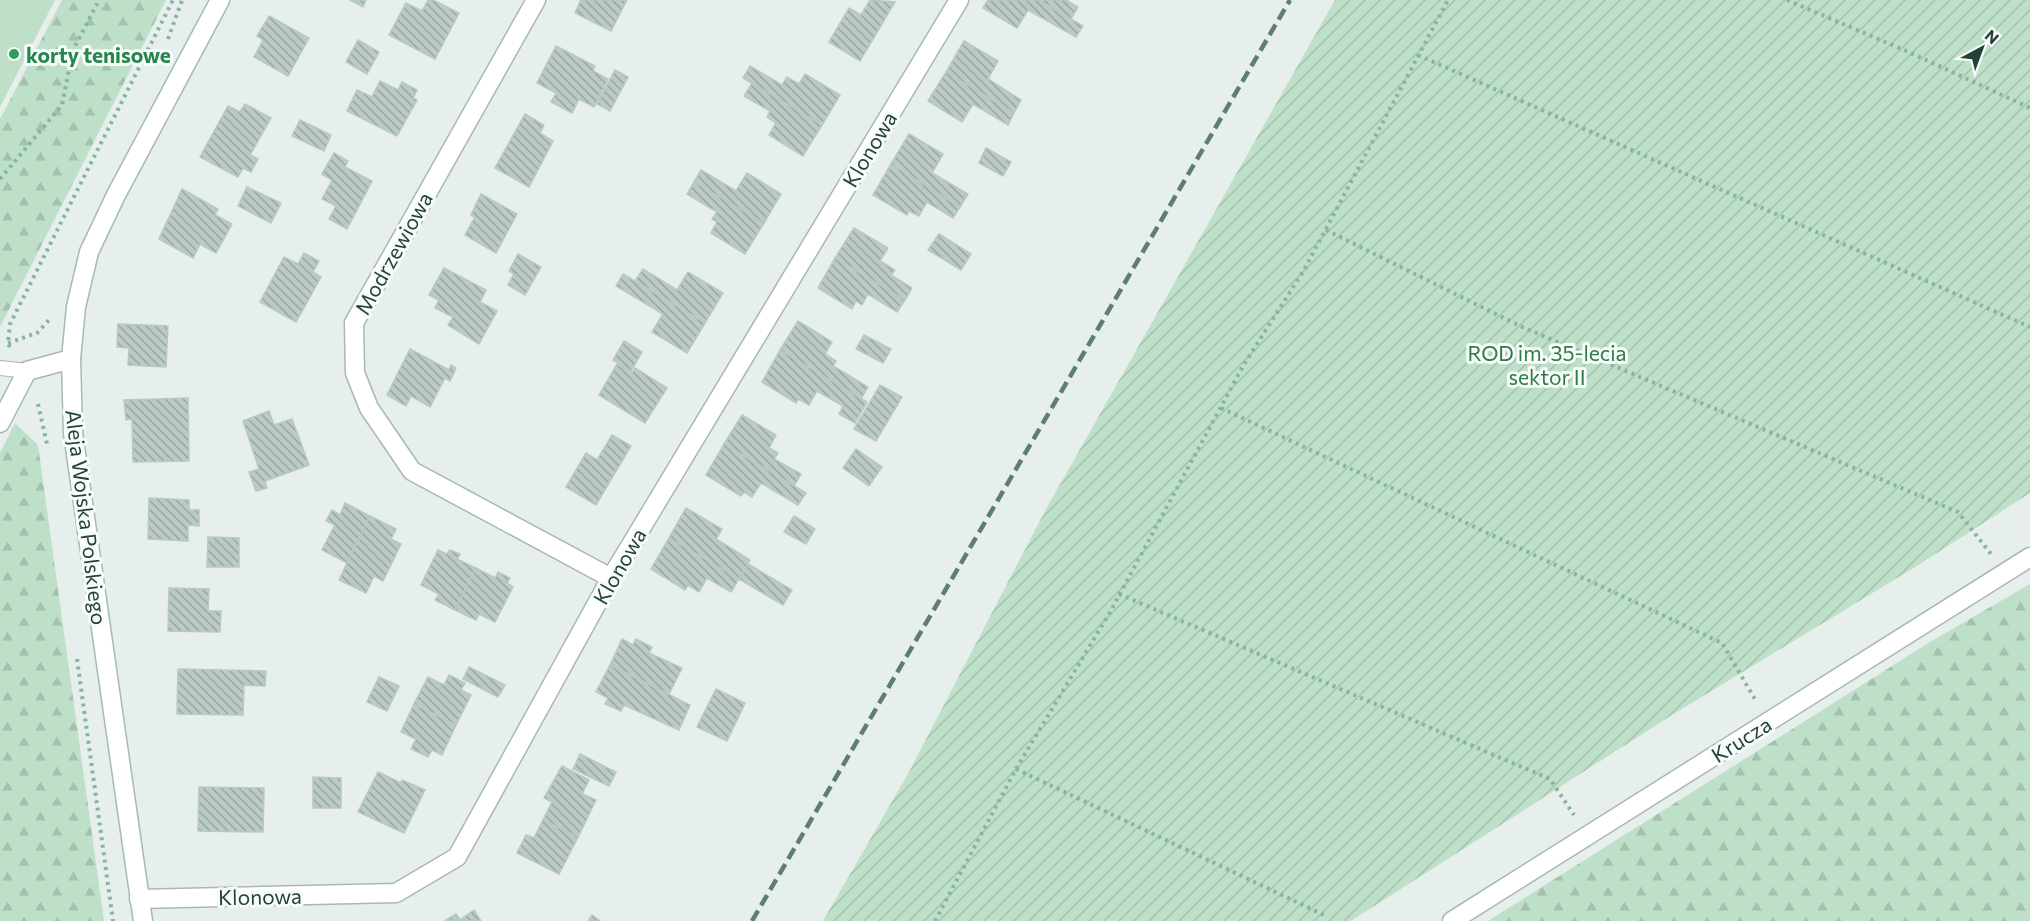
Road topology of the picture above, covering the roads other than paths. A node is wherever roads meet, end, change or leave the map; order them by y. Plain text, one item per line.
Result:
1 (220, 0) edge
2 (536, 0) edge
3 (959, 0) edge
4 (71, 359) junction
5 (0, 368) edge
6 (27, 371) junction
7 (0, 423) edge
8 (2030, 557) edge
9 (611, 578) junction
10 (140, 899) junction
11 (143, 921) edge
12 (1452, 921) edge

1 - 4 street, Aleja Wojska Polskiego
2 - 9 street, Modrzewiowa
3 - 9 street, Klonowa
4 - 6 street
4 - 10 street, Aleja Wojska Polskiego
5 - 6 lane
6 - 7 street
8 - 12 street, Krucza
9 - 10 street, Klonowa
10 - 11 street, Aleja Wojska Polskiego

